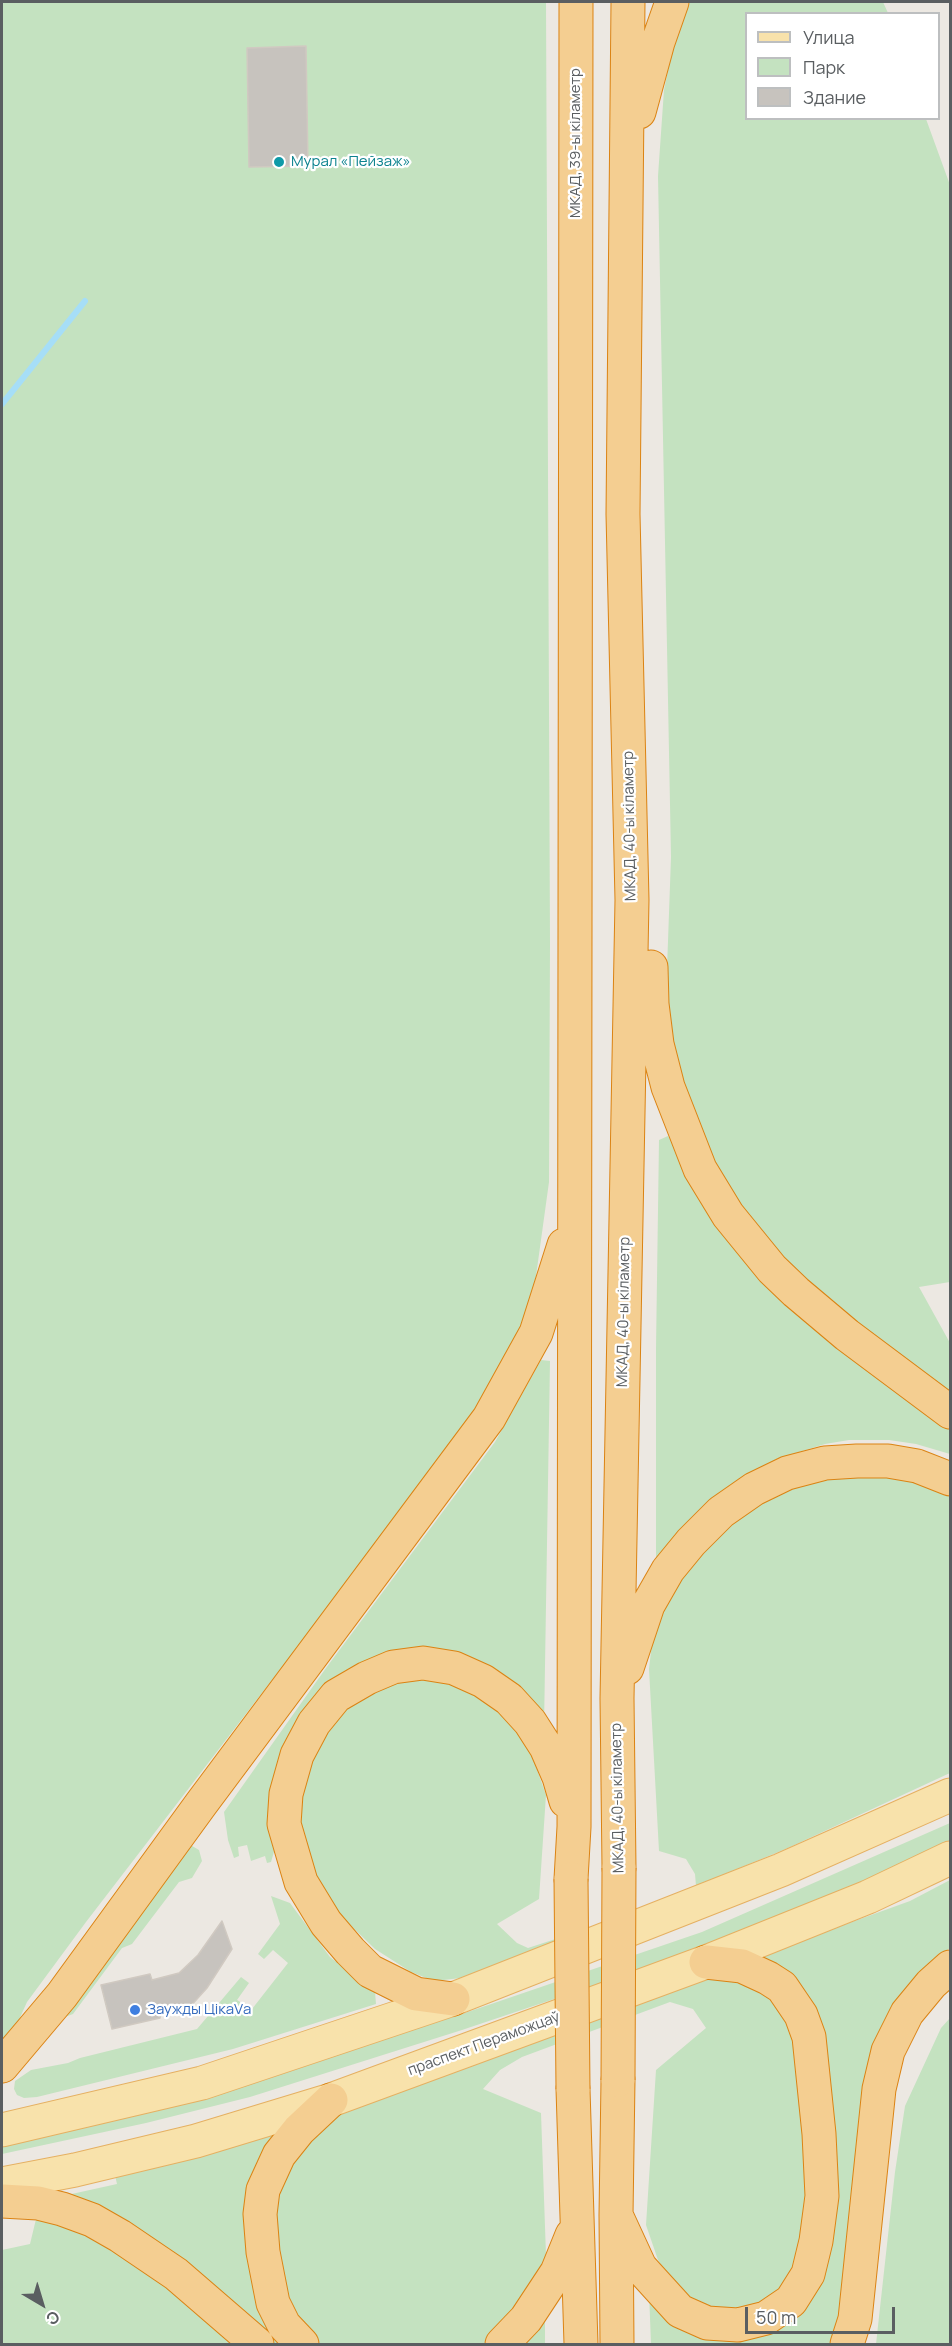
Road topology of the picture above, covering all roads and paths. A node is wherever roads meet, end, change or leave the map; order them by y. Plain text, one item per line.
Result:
1 (576, 2) edge
2 (628, 2) edge
3 (672, 2) edge
4 (626, 160) junction
5 (632, 900) junction
6 (574, 1217) junction
7 (951, 1412) edge
8 (951, 1479) edge
9 (617, 1698) junction
10 (951, 1795) edge
11 (574, 1827) junction
12 (951, 1858) edge
13 (706, 1962) junction
14 (951, 1967) edge
15 (453, 1999) junction
16 (2, 2066) edge
17 (331, 2100) junction
18 (2, 2130) edge
19 (2, 2184) edge
20 (2, 2201) edge
21 (616, 2215) junction
22 (577, 2222) junction
23 (257, 2344) edge
24 (302, 2344) edge
25 (502, 2344) edge
26 (581, 2344) edge
27 (617, 2344) edge
28 (847, 2344) edge

1 - 6 highway, МКАД, 39-ы кіламетр
2 - 4 highway
3 - 4 highway
4 - 5 highway, МКАД, 40-ы кіламетр
5 - 7 highway
5 - 9 highway, МКАД, 40-ы кіламетр
6 - 11 highway
6 - 16 highway
8 - 9 highway
9 - 21 highway, МКАД, 40-ы кіламетр, bridge
10 - 15 main road
11 - 15 highway
11 - 22 highway, bridge
12 - 13 main road, праспект Пераможцаў
13 - 17 main road, праспект Пераможцаў
13 - 21 highway
14 - 28 highway
15 - 18 main road
17 - 19 main road, праспект Пераможцаў
17 - 24 highway
20 - 23 highway
21 - 27 highway, МКАД, 40-ы кіламетр
22 - 25 highway
22 - 26 highway

